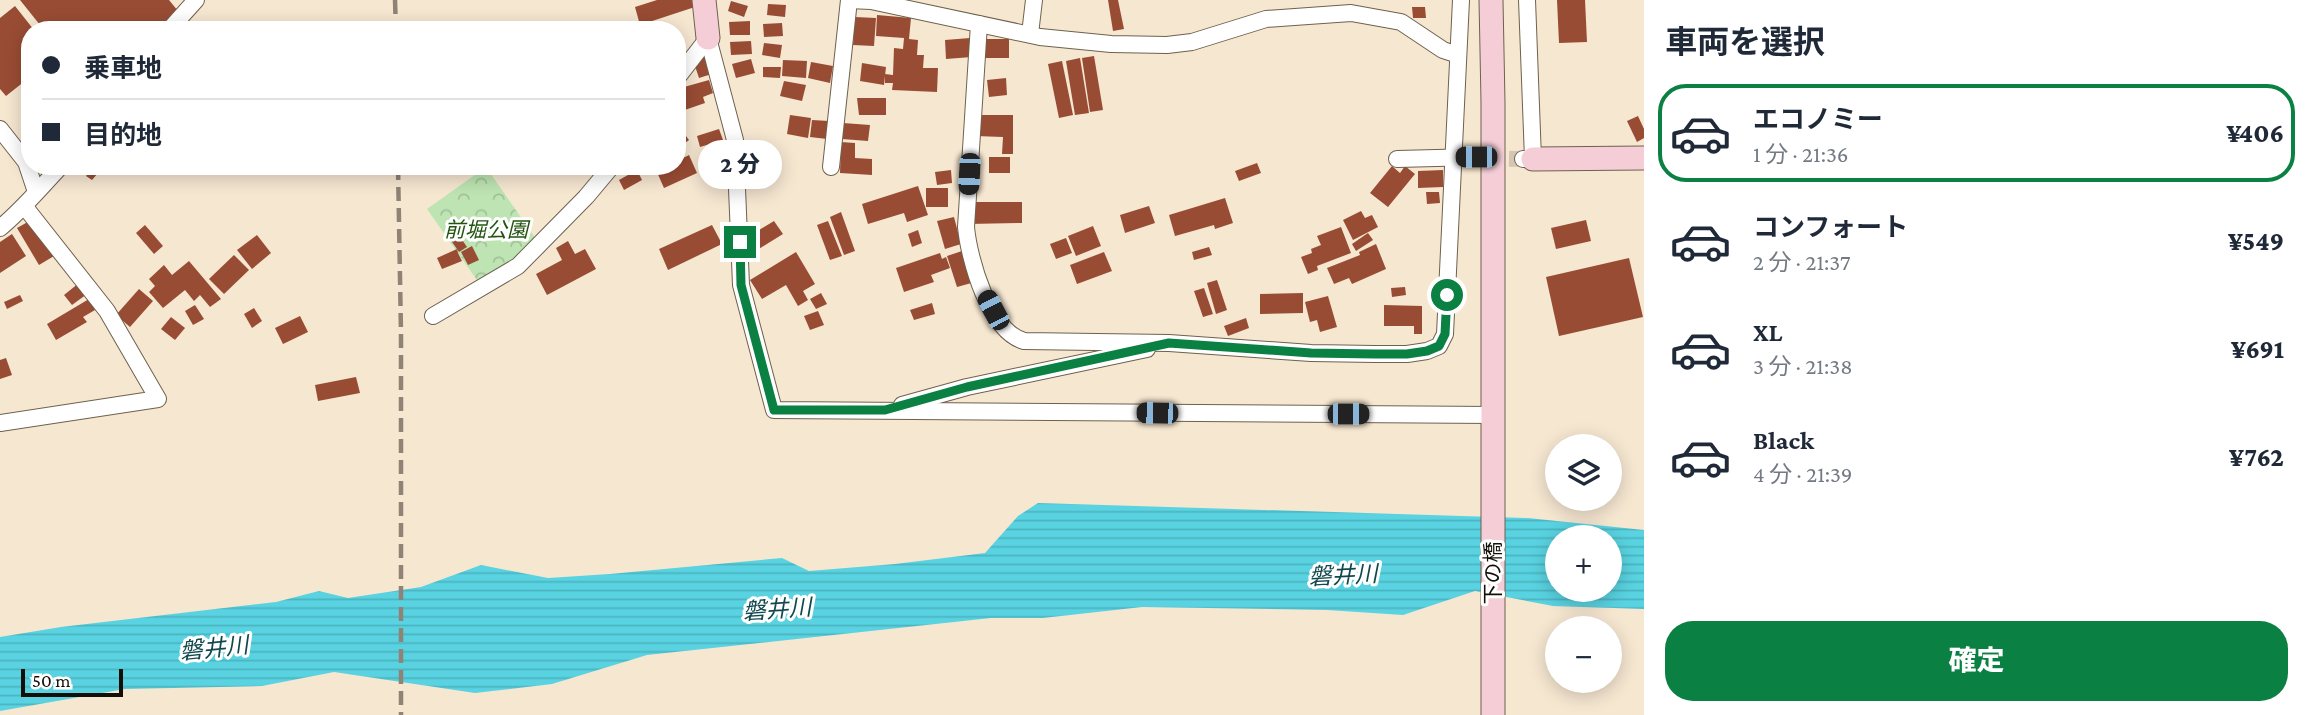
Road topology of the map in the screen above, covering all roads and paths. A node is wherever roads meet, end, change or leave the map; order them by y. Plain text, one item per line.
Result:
1 (196, 0) edge
2 (704, 0) edge
3 (849, 0) edge
4 (1034, 0) edge
5 (1461, 0) edge
6 (1491, 0) edge
7 (1527, 0) edge
8 (177, 21) edge
9 (979, 24) junction
10 (1030, 34) junction
11 (708, 38) junction
12 (1458, 55) junction
13 (686, 66) edge
14 (0, 129) edge
15 (21, 156) edge
16 (1476, 157) tunnel mouth
17 (1452, 158) junction
18 (1644, 158) edge
19 (1397, 159) dead end
20 (1527, 159) joint
21 (831, 167) dead end
22 (30, 175) edge
23 (52, 175) edge
24 (604, 175) edge
25 (36, 192) junction
26 (25, 208) junction
27 (0, 228) edge
28 (433, 316) dead end
29 (1169, 343) junction
30 (885, 410) junction
31 (0, 423) edge
32 (1493, 423) junction
33 (1493, 715) edge

1 - 8 street
2 - 11 street
3 - 9 street
3 - 21 street
4 - 10 street
5 - 12 street
6 - 32 street, 下の橋
7 - 20 street
9 - 10 street
9 - 29 street
10 - 12 street
11 - 13 street
11 - 30 street
12 - 17 street
14 - 15 street
16 - 17 street
17 - 19 street
17 - 29 street
18 - 20 street
22 - 25 street
23 - 25 street
24 - 28 street
25 - 26 street
26 - 27 street
26 - 31 street
29 - 30 street
30 - 32 street
32 - 33 street, 下の橋

